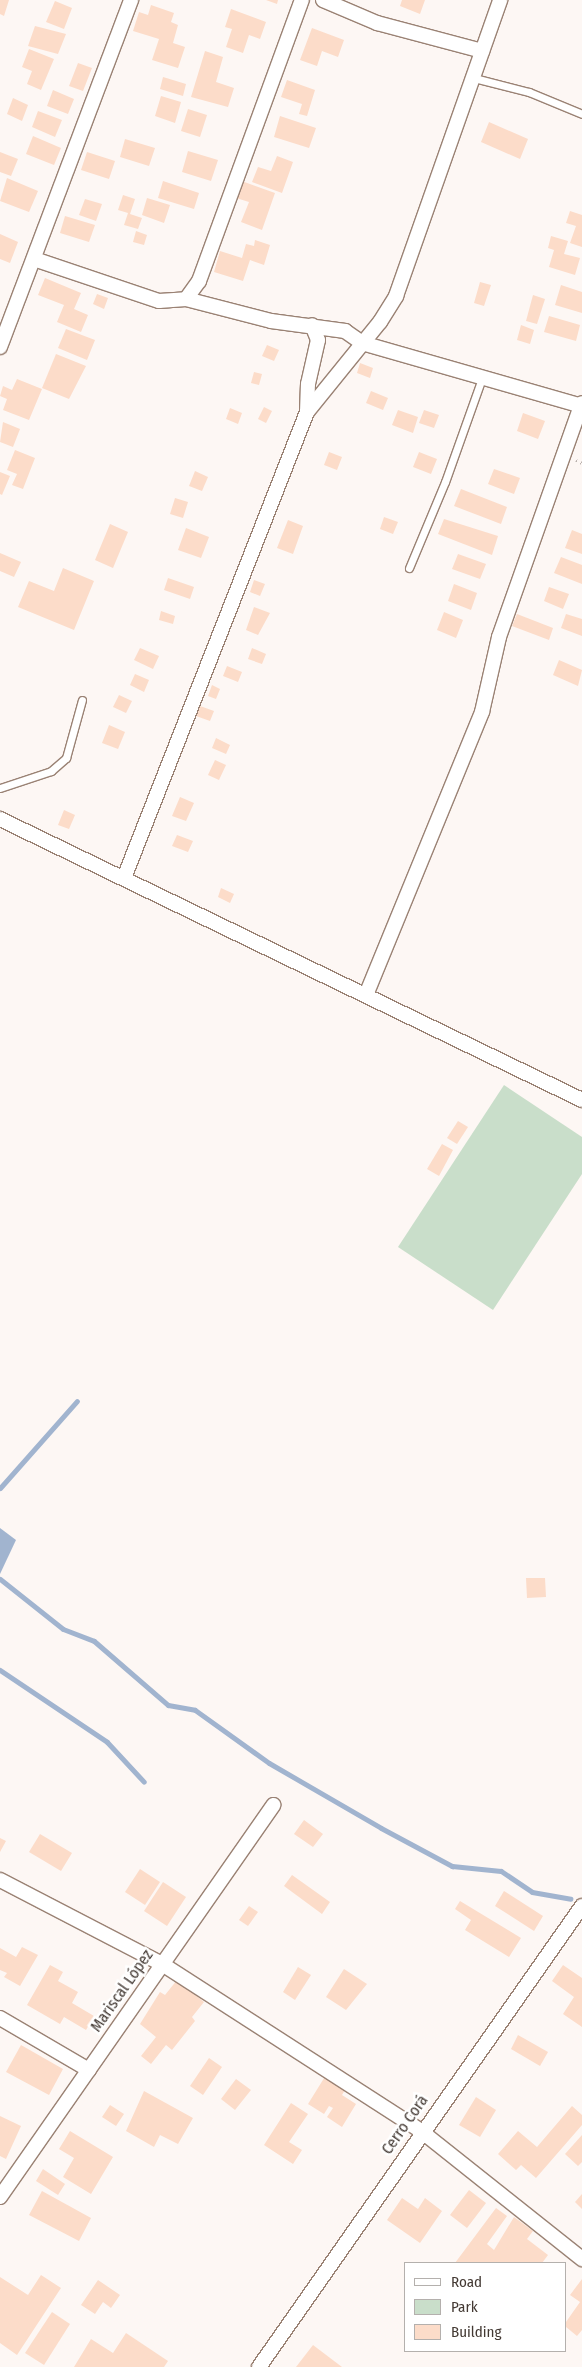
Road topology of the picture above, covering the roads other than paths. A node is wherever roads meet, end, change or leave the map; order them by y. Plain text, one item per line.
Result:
1 (131, 0) edge
2 (302, 0) edge
3 (323, 0) edge
4 (500, 0) edge
5 (482, 51) junction
6 (474, 78) junction
7 (582, 114) edge
8 (34, 258) junction
9 (186, 299) junction
10 (312, 325) junction
11 (362, 343) junction
12 (0, 347) edge
13 (482, 378) junction
14 (581, 405) edge
15 (307, 412) junction
16 (409, 568) dead end
17 (82, 700) dead end
18 (0, 788) edge
19 (0, 820) edge
20 (124, 878) junction
21 (366, 995) junction
22 (582, 1100) edge
23 (273, 1805) dead end
24 (0, 1880) edge
25 (582, 1906) edge
26 (162, 1964) junction
27 (0, 2018) edge
28 (89, 2070) junction
29 (422, 2131) junction
30 (0, 2197) edge
31 (582, 2259) edge
32 (259, 2367) edge

1 - 8 street
2 - 9 street
3 - 5 street
4 - 5 street
5 - 6 street
6 - 7 lane
6 - 11 street
8 - 9 street
8 - 12 street
9 - 10 street
10 - 11 street
10 - 15 street
11 - 13 street
11 - 15 street
13 - 14 street
13 - 16 lane
14 - 21 street
15 - 20 street
17 - 18 lane
19 - 20 street
20 - 21 street
21 - 22 street
23 - 26 street, Mariscal López
24 - 26 street
25 - 29 street, Cerro Corá
26 - 28 street, Mariscal López
26 - 29 street
27 - 28 street
28 - 30 street, Mariscal López
29 - 31 street
29 - 32 street, Cerro Corá

